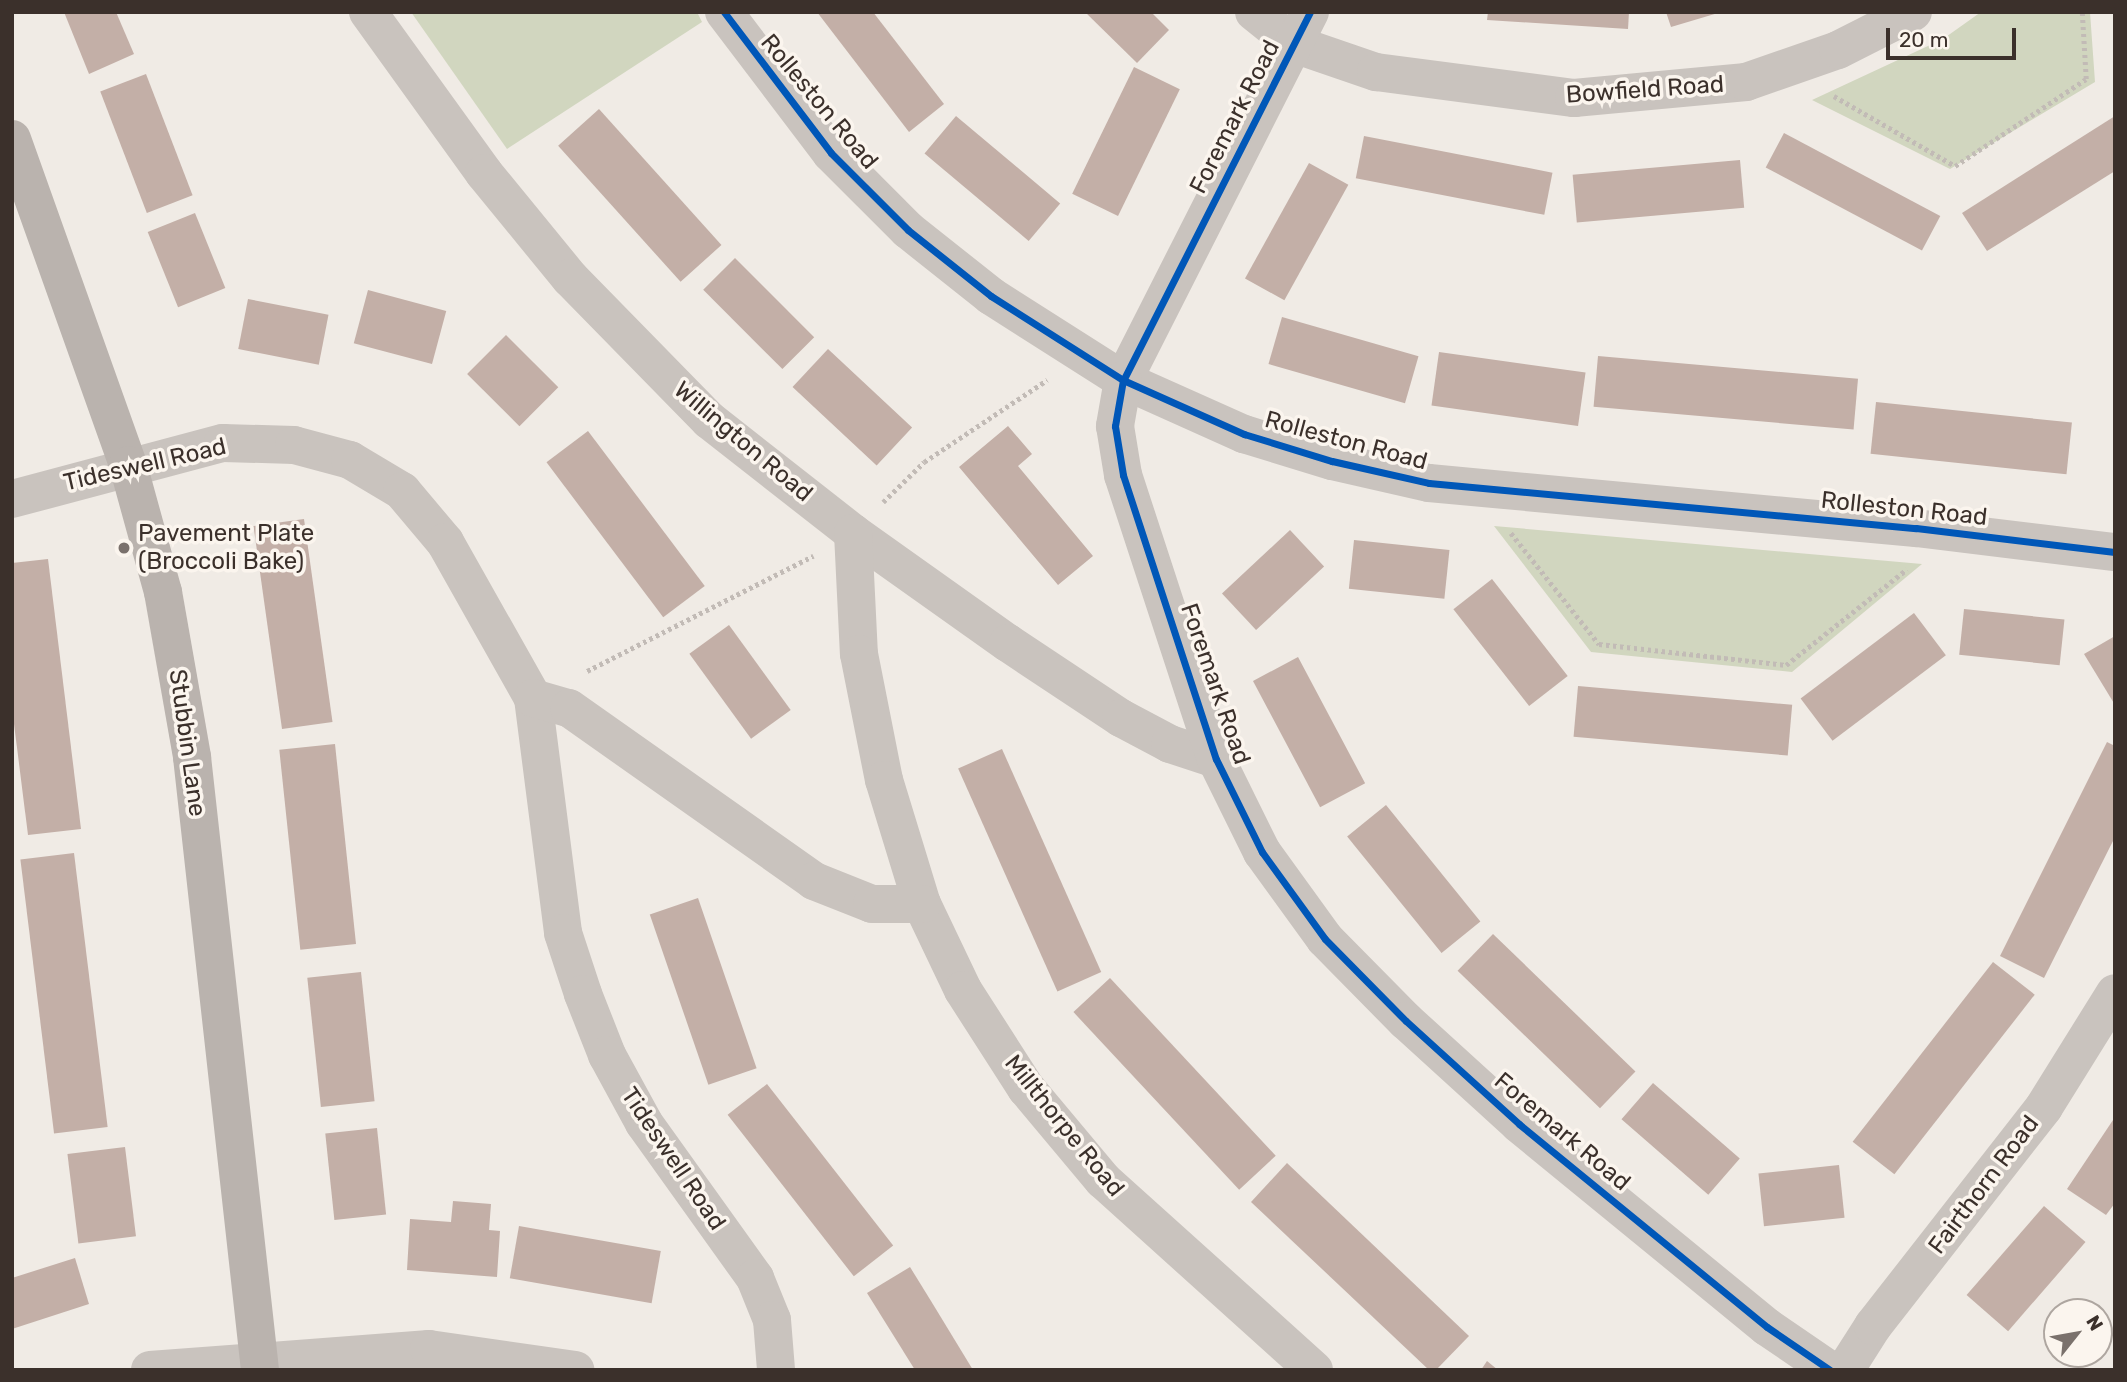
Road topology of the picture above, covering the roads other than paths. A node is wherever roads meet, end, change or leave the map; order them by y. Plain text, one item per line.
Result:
1 (368, 12) edge
2 (724, 12) edge
3 (1254, 12) edge
4 (1913, 12) edge
5 (1302, 28) edge
6 (12, 139) edge
7 (1124, 380) junction
8 (128, 466) junction
9 (12, 499) edge
10 (853, 533) junction
11 (2115, 552) edge
12 (533, 698) junction
13 (1216, 759) junction
14 (922, 904) junction
15 (2115, 993) edge
16 (260, 1365) edge
17 (150, 1370) edge
18 (575, 1370) edge
19 (776, 1370) edge
20 (1314, 1370) edge
21 (1830, 1370) edge
22 (1845, 1370) edge

1 - 10 street, Willington Road
2 - 7 street, Rolleston Road
3 - 5 street, Bowfield Road
4 - 5 street, Bowfield Road
5 - 7 street, Foremark Road
6 - 8 main road, Stubbin Lane
7 - 11 street, Rolleston Road
7 - 13 street, Foremark Road
8 - 9 street, Tideswell Road
8 - 12 street, Tideswell Road
8 - 16 main road, Stubbin Lane
10 - 13 street, Willington Road
10 - 14 street, Millthorpe Road
12 - 14 street
12 - 19 street, Tideswell Road
13 - 21 street, Foremark Road
14 - 20 street, Millthorpe Road
15 - 22 street, Fairthorn Road
16 - 17 street
16 - 18 street

